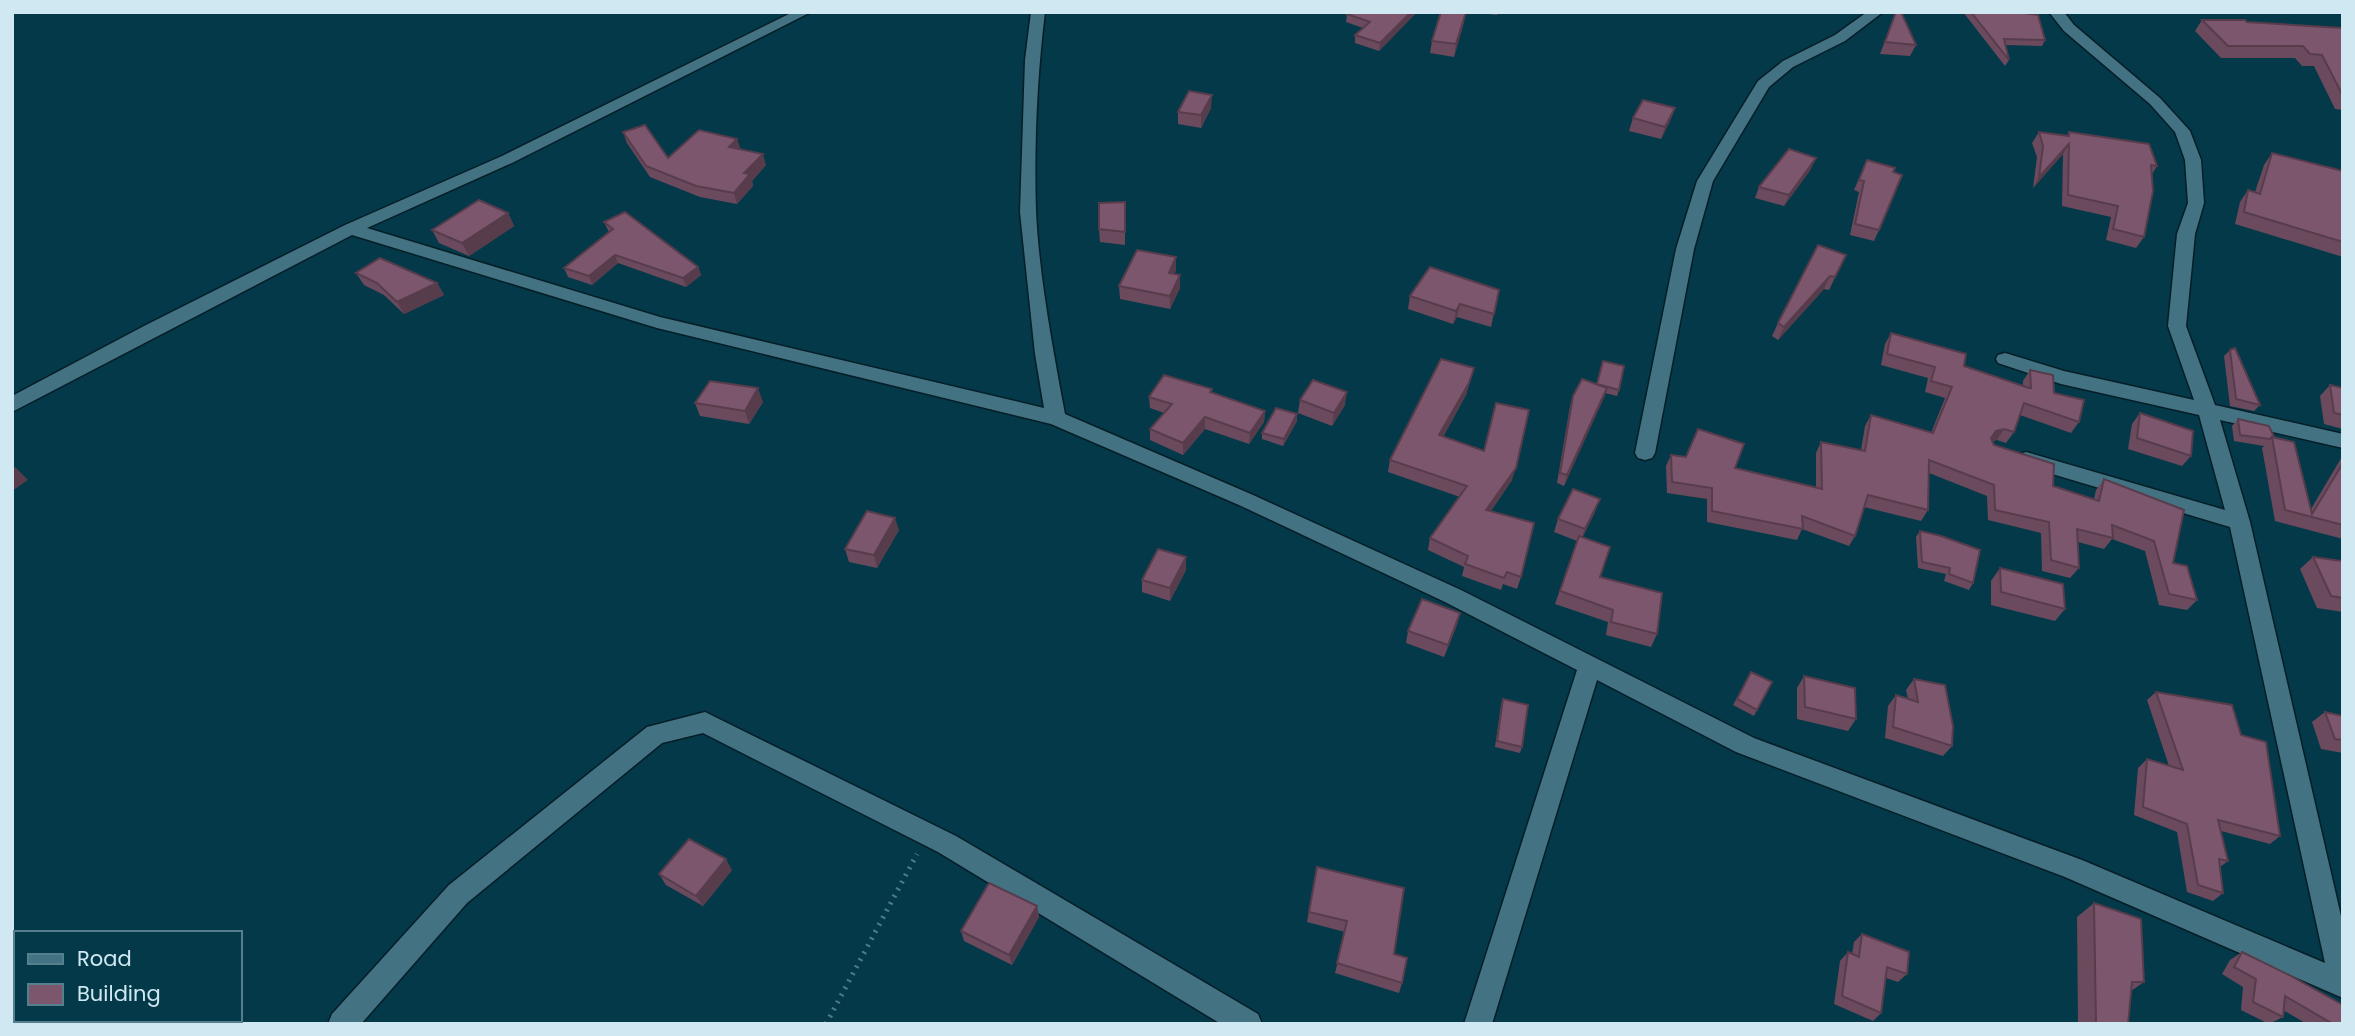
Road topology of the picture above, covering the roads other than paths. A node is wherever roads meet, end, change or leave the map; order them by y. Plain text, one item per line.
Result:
1 (804, 12) edge
2 (1038, 12) edge
3 (1876, 12) edge
4 (2056, 12) edge
5 (351, 229) junction
6 (2005, 359) dead end
7 (12, 405) edge
8 (2207, 410) junction
9 (1056, 418) junction
10 (2343, 441) edge
11 (1645, 453) dead end
12 (2009, 453) edge
13 (2239, 522) junction
14 (1590, 665) junction
15 (2343, 985) edge
16 (342, 1024) edge
17 (1248, 1024) edge
18 (1478, 1024) edge

1 - 5 street
2 - 9 street
3 - 11 street
4 - 8 street
5 - 7 street
5 - 9 street
6 - 8 street
8 - 10 street
8 - 13 street
9 - 14 street
12 - 13 street
13 - 15 street
14 - 15 street
14 - 18 street
16 - 17 street

